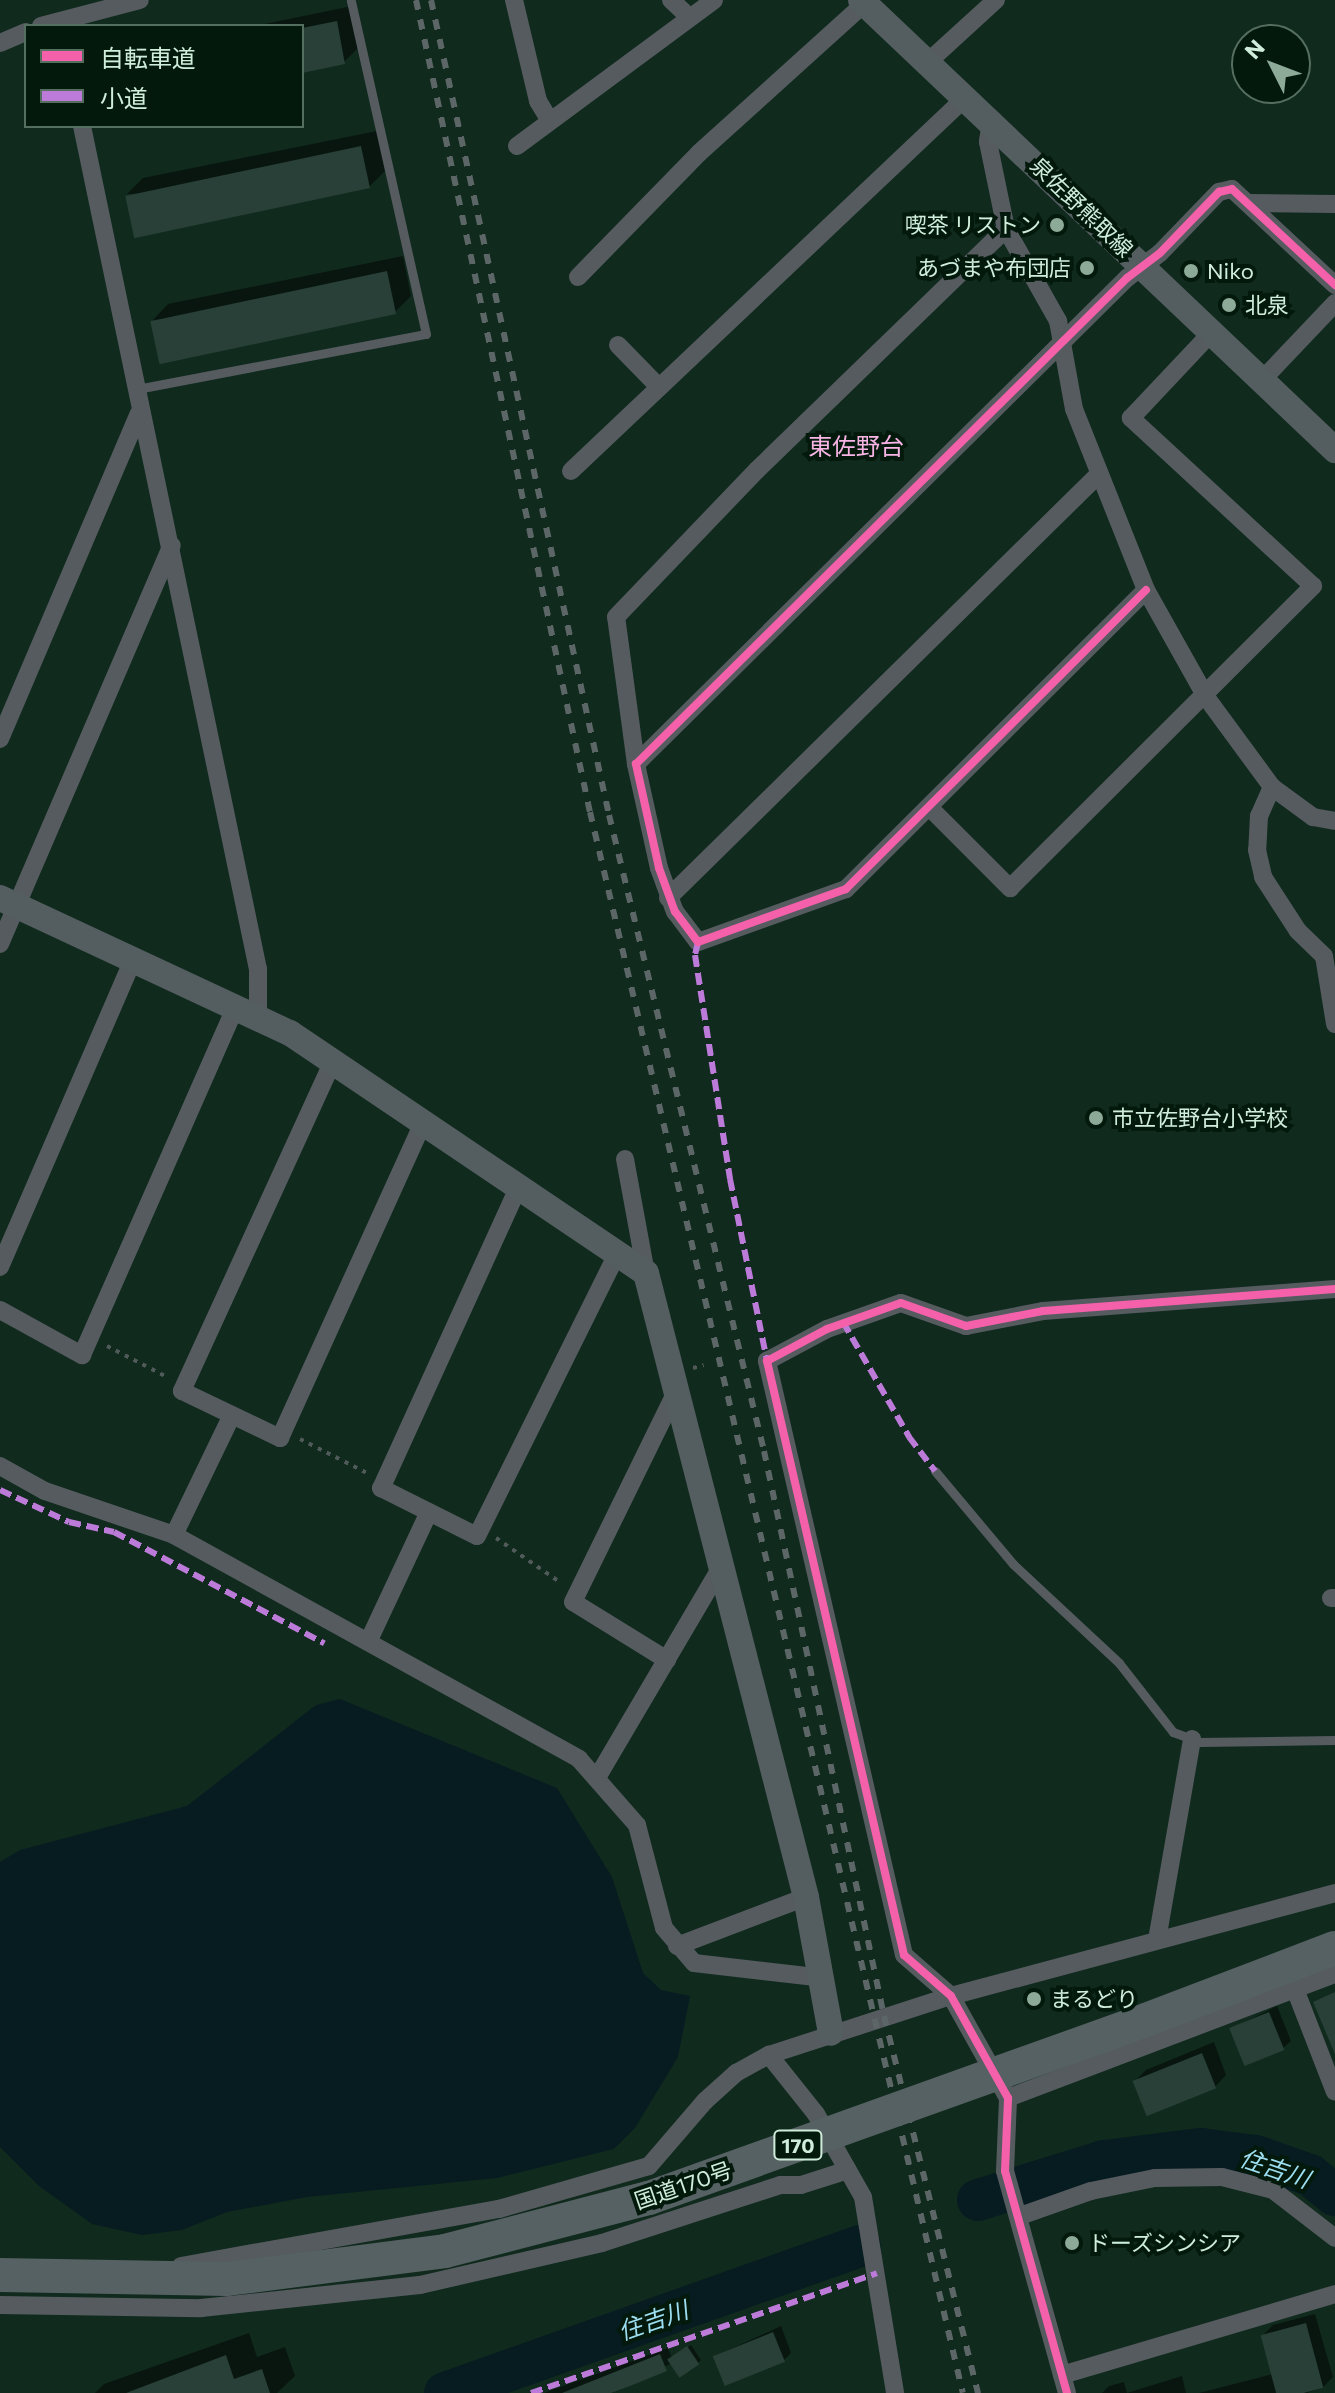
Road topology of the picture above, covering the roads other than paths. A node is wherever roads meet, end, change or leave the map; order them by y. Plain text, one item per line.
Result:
1 (140, 0) edge
2 (351, 0) edge
3 (514, 0) edge
4 (671, 0) edge
5 (714, 0) edge
6 (996, 0) edge
7 (863, 2) edge
8 (60, 15) edge
9 (689, 17) junction
10 (24, 33) edge
11 (0, 43) edge
12 (928, 62) junction
13 (966, 97) junction
14 (550, 121) junction
15 (991, 122) junction
16 (82, 128) edge
17 (517, 146) dead end
18 (1248, 203) junction
19 (1335, 204) edge
20 (1006, 229) junction
21 (1143, 266) junction
22 (578, 277) dead end
23 (1335, 285) edge
24 (1335, 303) edge
25 (1212, 332) junction
26 (1060, 343) junction
27 (618, 345) dead end
28 (1262, 380) junction
29 (659, 387) junction
30 (134, 390) junction
31 (139, 413) junction
32 (1335, 450) edge
33 (571, 471) dead end
34 (1099, 474) junction
35 (172, 545) junction
36 (1146, 590) junction
37 (1206, 697) junction
38 (0, 739) edge
39 (636, 764) junction
40 (1272, 787) junction
41 (929, 807) junction
42 (1335, 821) edge
43 (668, 898) junction
44 (8, 902) edge
45 (0, 944) edge
46 (133, 960) junction
47 (247, 1011) junction
48 (1335, 1024) edge
49 (333, 1061) junction
50 (423, 1123) junction
51 (625, 1159) dead end
52 (518, 1188) junction
53 (617, 1254) junction
54 (0, 1267) edge
55 (646, 1273) junction
56 (1335, 1289) edge
57 (0, 1310) edge
58 (679, 1387) junction
59 (232, 1415) junction
60 (0, 1466) edge
61 (935, 1471) dead end
62 (429, 1512) junction
63 (174, 1535) junction
64 (721, 1567) junction
65 (369, 1640) junction
66 (667, 1660) junction
67 (1192, 1739) junction
68 (1335, 1740) edge
69 (598, 1776) junction
70 (1335, 1893) edge
71 (806, 1897) junction
72 (1157, 1940) junction
73 (677, 1946) junction
74 (1335, 1948) edge
75 (1335, 1974) edge
76 (824, 1978) junction
77 (1295, 1989) junction
78 (951, 1996) junction
79 (831, 2033) junction
80 (769, 2055) junction
81 (1335, 2092) edge
82 (1008, 2098) junction
83 (848, 2170) junction
84 (1020, 2216) junction
85 (1335, 2238) edge
86 (0, 2275) edge
87 (108, 2279) junction
88 (1335, 2294) edge
89 (0, 2305) edge
90 (1064, 2384) edge
91 (895, 2393) edge

1 - 8 street
2 - 30 lane
3 - 14 street
4 - 9 street
5 - 9 street
6 - 12 street
7 - 12 street, 泉佐野熊取線
7 - 22 street
9 - 14 street
10 - 11 street
12 - 13 street, 泉佐野熊取線
13 - 15 street, 泉佐野熊取線
13 - 29 street
14 - 17 street
15 - 20 street
15 - 21 street, 泉佐野熊取線
16 - 30 street
18 - 19 street
18 - 21 street
18 - 23 street
20 - 26 street
20 - 39 street
21 - 25 street, 泉佐野熊取線
21 - 26 street
24 - 28 street
25 - 28 street, 泉佐野熊取線
25 - 37 street
26 - 34 street
26 - 39 street
27 - 29 street
28 - 32 street, 泉佐野熊取線
29 - 33 street
30 - 31 street
31 - 35 street
31 - 38 street
34 - 36 street
34 - 43 street
35 - 44 street
35 - 47 street
36 - 37 street
36 - 41 street
37 - 40 street
37 - 41 street
39 - 43 street
40 - 42 street
40 - 48 street
41 - 43 street
44 - 45 street
44 - 46 street
46 - 47 street
46 - 54 street
47 - 49 street
47 - 57 street
49 - 50 street
49 - 59 street
50 - 52 street
50 - 59 street
51 - 55 street
52 - 53 street
52 - 62 street
53 - 55 street
53 - 62 street
55 - 58 street
56 - 78 street
58 - 64 street
58 - 66 street
59 - 63 street
60 - 63 street
61 - 67 lane
62 - 65 street
63 - 65 street
64 - 66 street
64 - 71 street
65 - 69 street
66 - 69 street
67 - 68 lane
67 - 72 street
69 - 73 street
70 - 72 street
71 - 73 street
71 - 76 street
72 - 78 street
73 - 76 street
74 - 87 highway, 国道170号 / 170, bridge
75 - 77 street
76 - 79 street
77 - 81 street
77 - 82 street
78 - 79 street
78 - 82 street
79 - 80 street
80 - 83 street
80 - 87 street
82 - 84 street
83 - 89 street
83 - 91 street
84 - 85 street
84 - 90 street
86 - 87 highway, 国道170号 / 170
88 - 90 street

